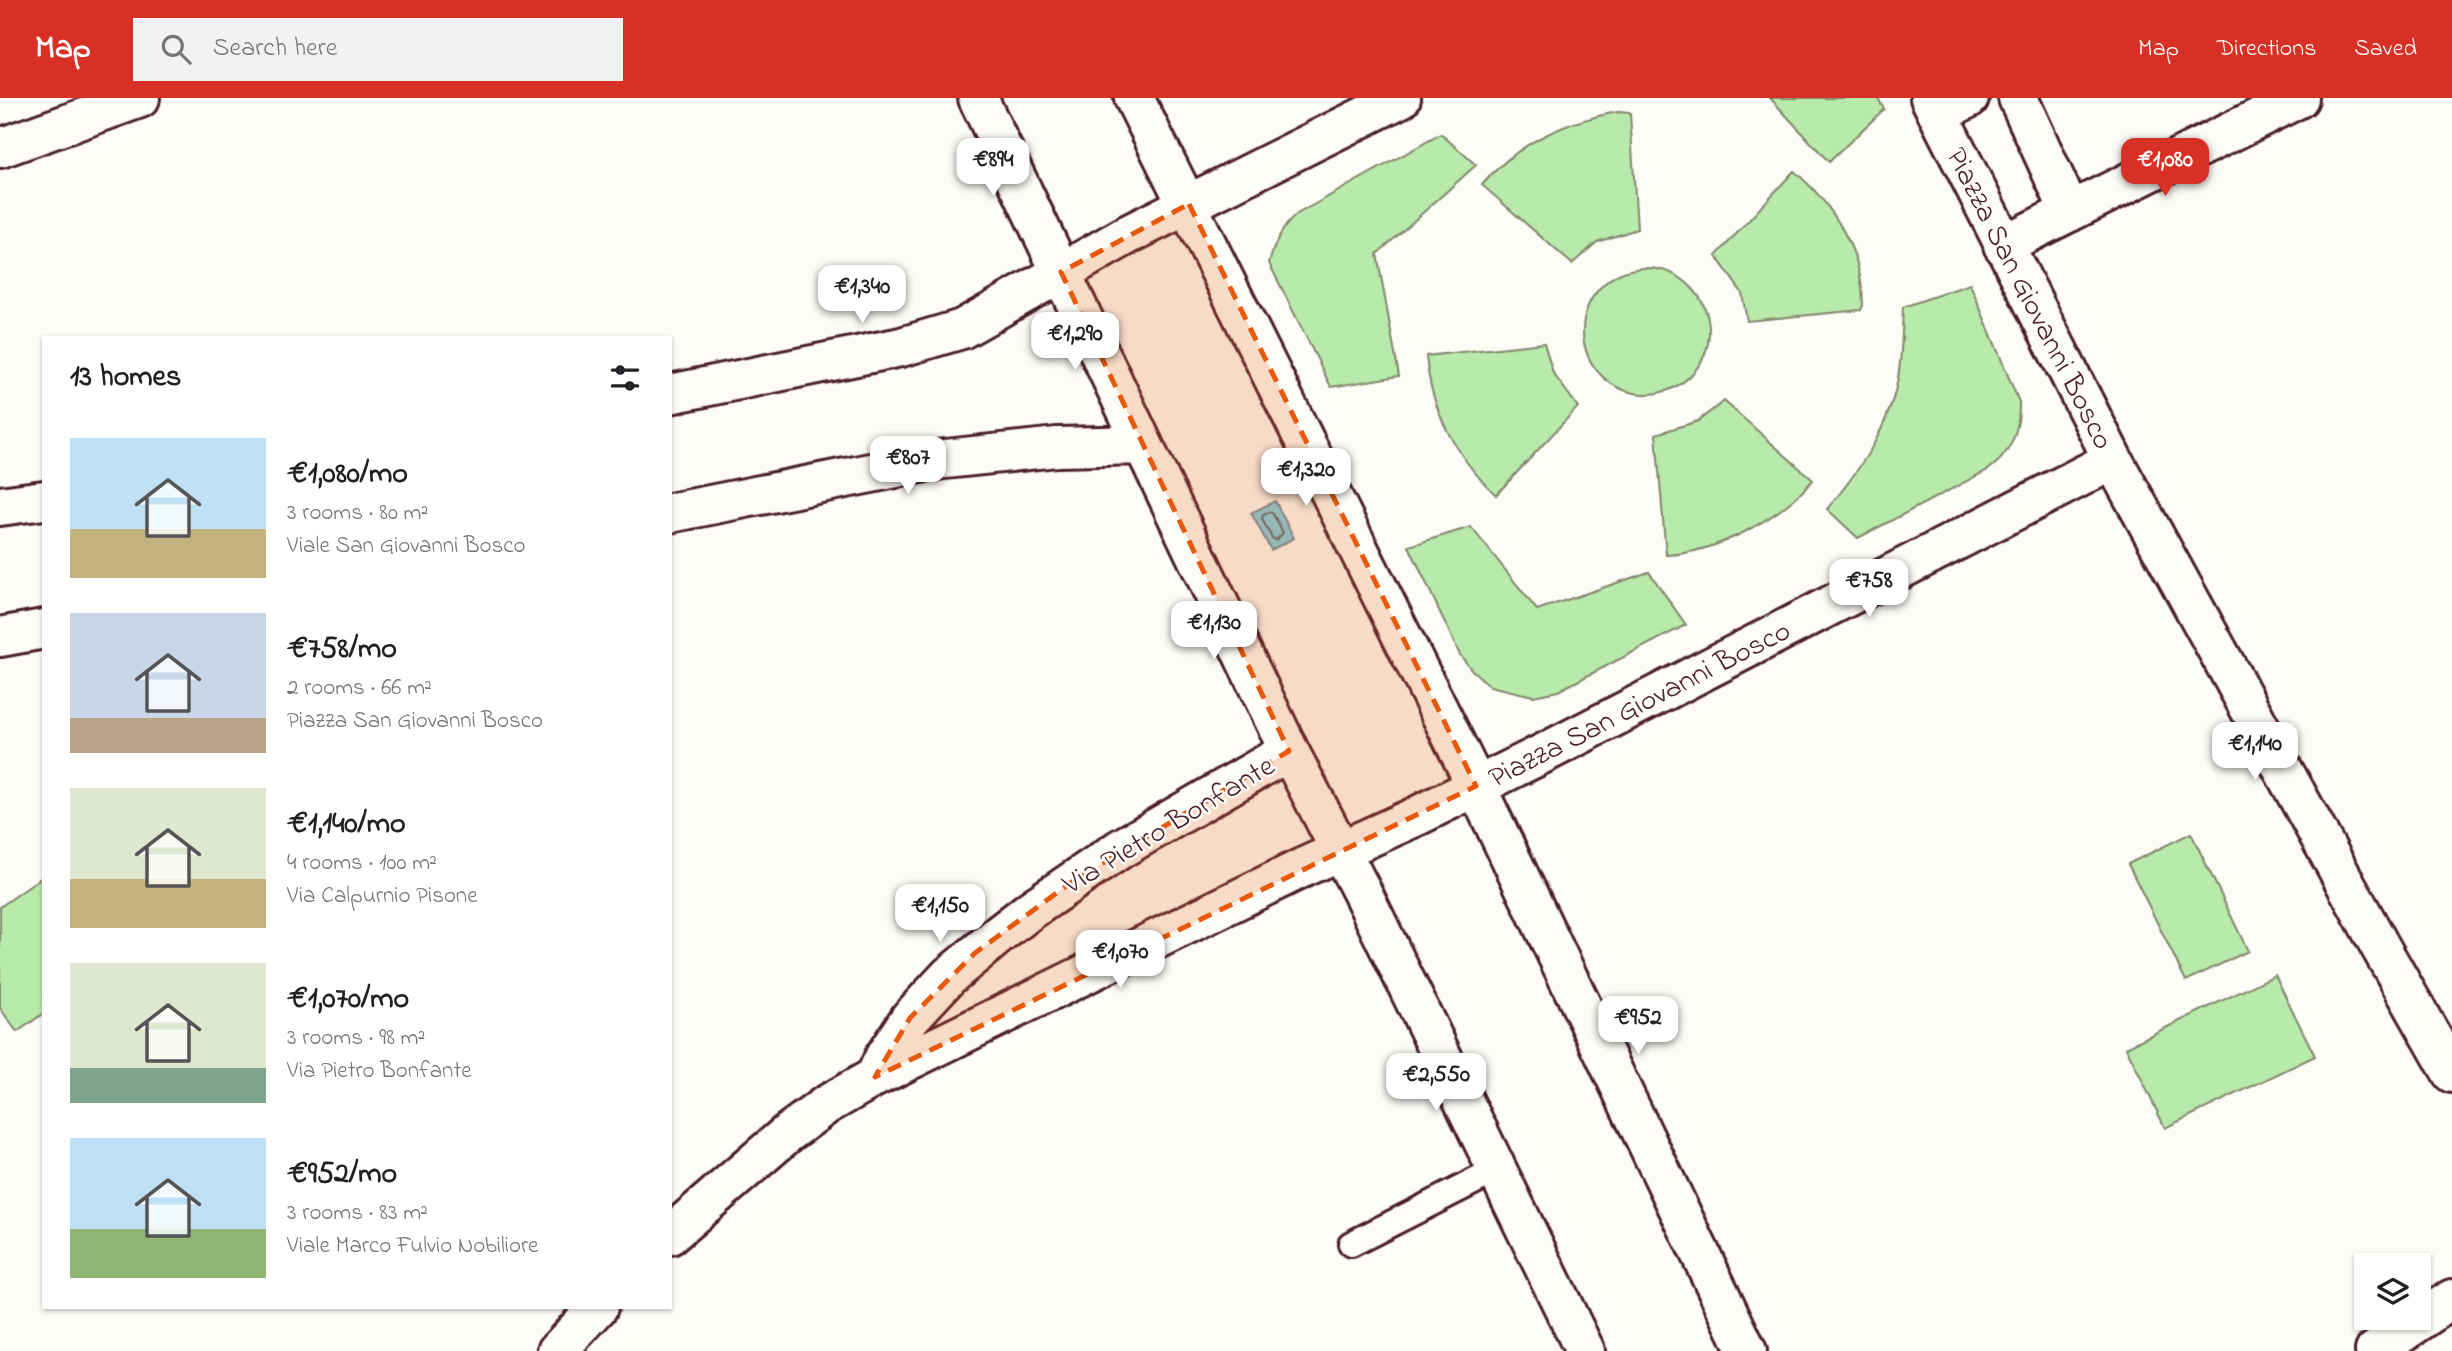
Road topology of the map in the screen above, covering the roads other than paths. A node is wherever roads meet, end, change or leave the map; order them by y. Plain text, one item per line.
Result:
1 (141, 98) edge
2 (978, 98) edge
3 (1134, 98) edge
4 (1401, 98) edge
5 (2018, 98) edge
6 (2299, 98) edge
7 (1946, 103) edge
8 (0, 148) edge
9 (1189, 204) junction
10 (2070, 212) junction
11 (2003, 245) junction
12 (1061, 272) junction
13 (672, 394) edge
14 (1143, 445) junction
15 (2113, 460) junction
16 (42, 500) edge
17 (0, 506) edge
18 (672, 513) edge
19 (42, 629) edge
20 (0, 637) edge
21 (1289, 751) junction
22 (1476, 786) junction
23 (1339, 849) junction
24 (2452, 1073) edge
25 (875, 1077) junction
26 (1497, 1170) junction
27 (672, 1233) edge
28 (1351, 1244) dead end
29 (2452, 1299) edge
30 (596, 1309) edge
31 (557, 1351) edge
32 (1585, 1351) edge
33 (1747, 1351) edge
34 (2375, 1351) edge

1 - 8 street
2 - 12 street
3 - 9 street, Piazza San Giovanni Bosco
4 - 9 street
5 - 10 street
6 - 10 street
7 - 11 street, Piazza San Giovanni Bosco
9 - 12 street
9 - 22 street, Piazza San Giovanni Bosco
10 - 11 street
11 - 15 street, Piazza San Giovanni Bosco
12 - 13 street
12 - 14 street
14 - 18 street
14 - 21 street
15 - 22 street, Piazza San Giovanni Bosco
15 - 24 street
16 - 17 street
19 - 20 street
21 - 23 street
21 - 25 street, Via Pietro Bonfante
22 - 23 street, Piazza San Giovanni Bosco
22 - 33 street
23 - 25 street, Via Pietro Bonfante
23 - 26 street
25 - 27 street, Via Pietro Bonfante
26 - 28 lane
26 - 32 street
29 - 34 street
30 - 31 street

